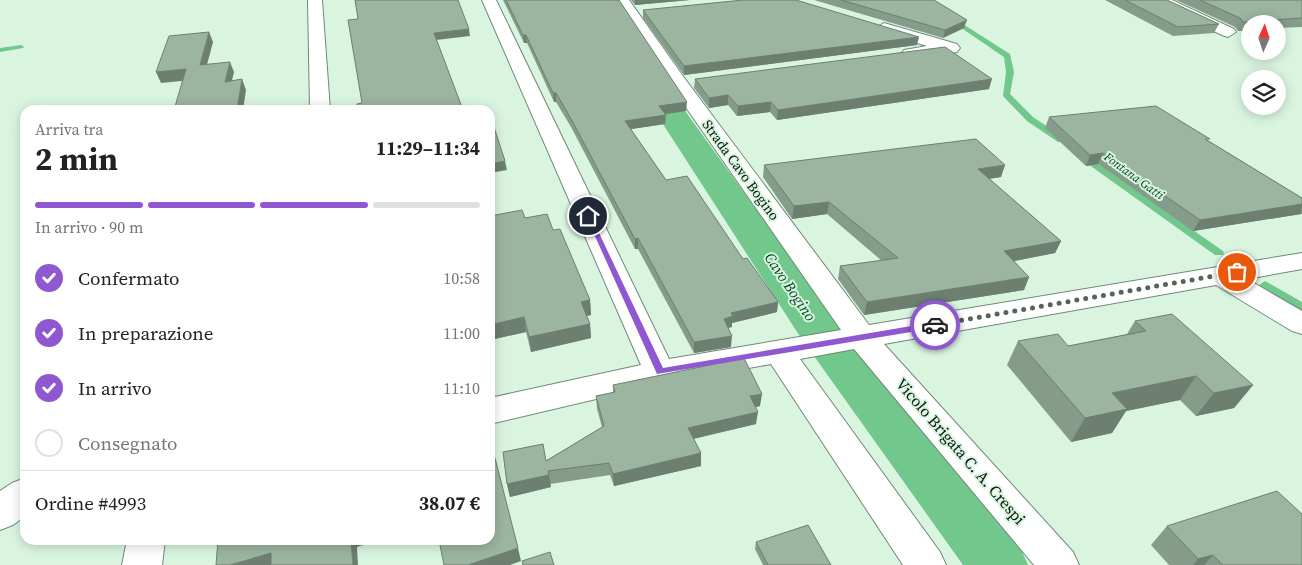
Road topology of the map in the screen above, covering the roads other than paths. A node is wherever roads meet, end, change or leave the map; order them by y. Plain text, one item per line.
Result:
1 (315, 0) edge
2 (489, 0) edge
3 (1160, 0) edge
4 (633, 8) edge
5 (866, 23) edge
6 (1228, 32) dead end
7 (892, 56) edge
8 (320, 105) edge
9 (1302, 261) edge
10 (1220, 275) junction
11 (1302, 324) edge
12 (861, 338) junction
13 (779, 351) junction
14 (660, 372) junction
15 (495, 410) edge
16 (20, 498) edge
17 (0, 512) edge
18 (20, 518) edge
19 (0, 523) edge
20 (145, 545) edge
21 (142, 565) edge
22 (926, 565) edge
23 (1059, 565) edge

1 - 8 street
2 - 14 street
3 - 6 street
4 - 12 street, Strada Cavo Bogino
5 - 7 street
9 - 10 street
10 - 11 street
10 - 12 street
12 - 13 street
12 - 23 street, Vicolo Brigata C. A. Crespi
13 - 14 street
13 - 22 street
14 - 15 street
16 - 17 street
18 - 19 street
20 - 21 street

